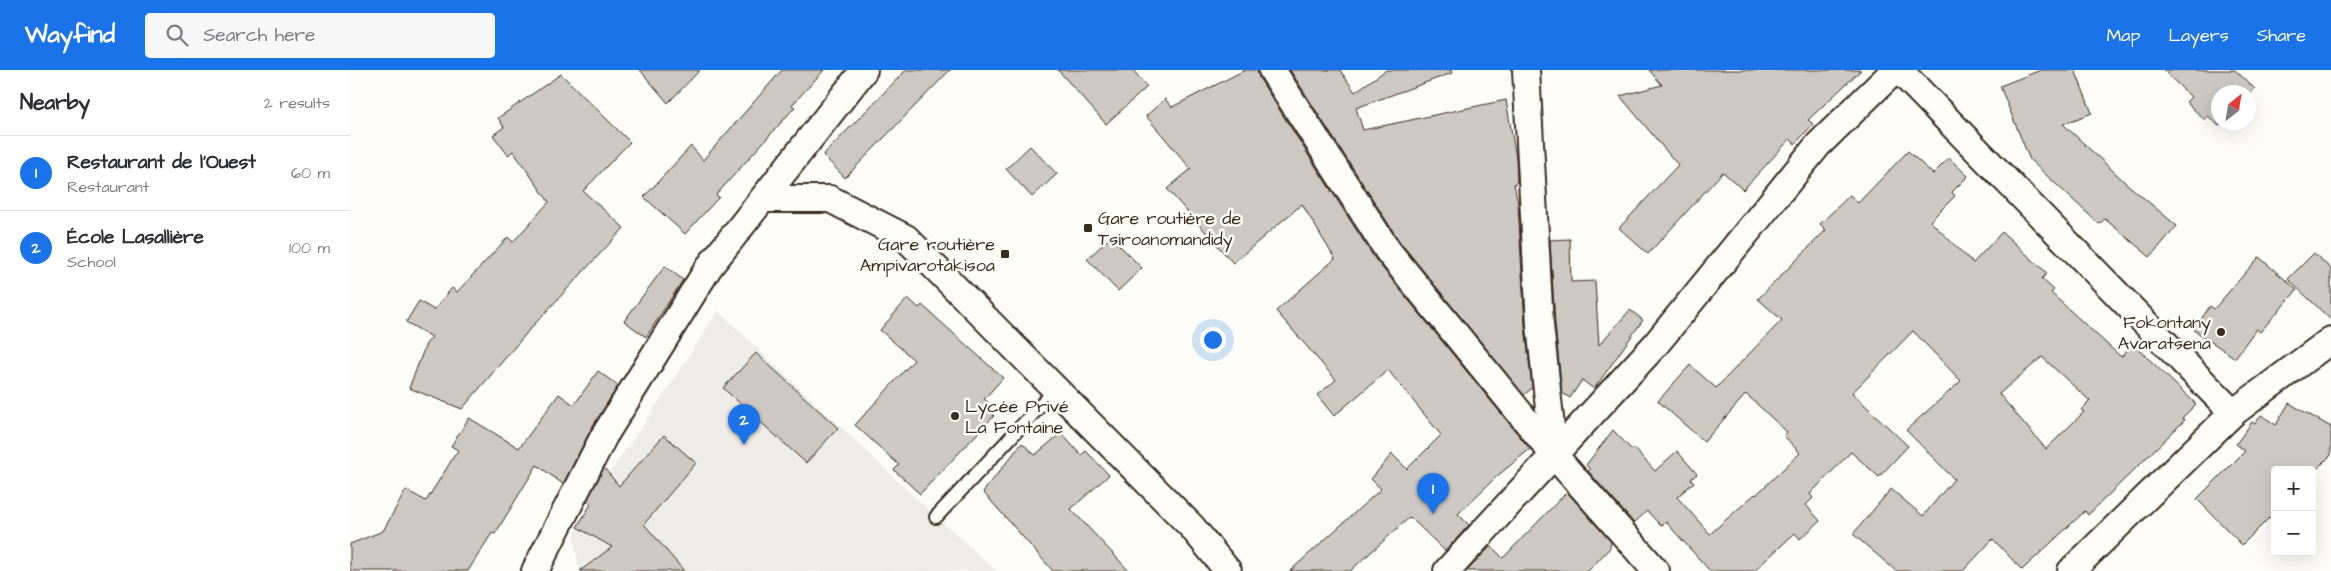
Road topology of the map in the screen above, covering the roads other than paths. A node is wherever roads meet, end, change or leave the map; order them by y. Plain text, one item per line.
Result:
1 (864, 70) edge
2 (1272, 70) edge
3 (1526, 70) edge
4 (1895, 70) edge
5 (1899, 70) edge
6 (764, 199) junction
7 (2331, 340) edge
8 (1057, 388) junction
9 (2233, 412) junction
10 (1554, 455) junction
11 (936, 517) dead end
12 (535, 571) edge
13 (1228, 571) edge
14 (1447, 571) edge
15 (1656, 571) edge
16 (2071, 571) edge

1 - 6 street
2 - 10 street
3 - 10 street
4 - 10 street
5 - 9 street
6 - 8 street
6 - 12 street
7 - 9 street
8 - 11 lane
8 - 13 street
9 - 16 street
10 - 14 street
10 - 15 street

